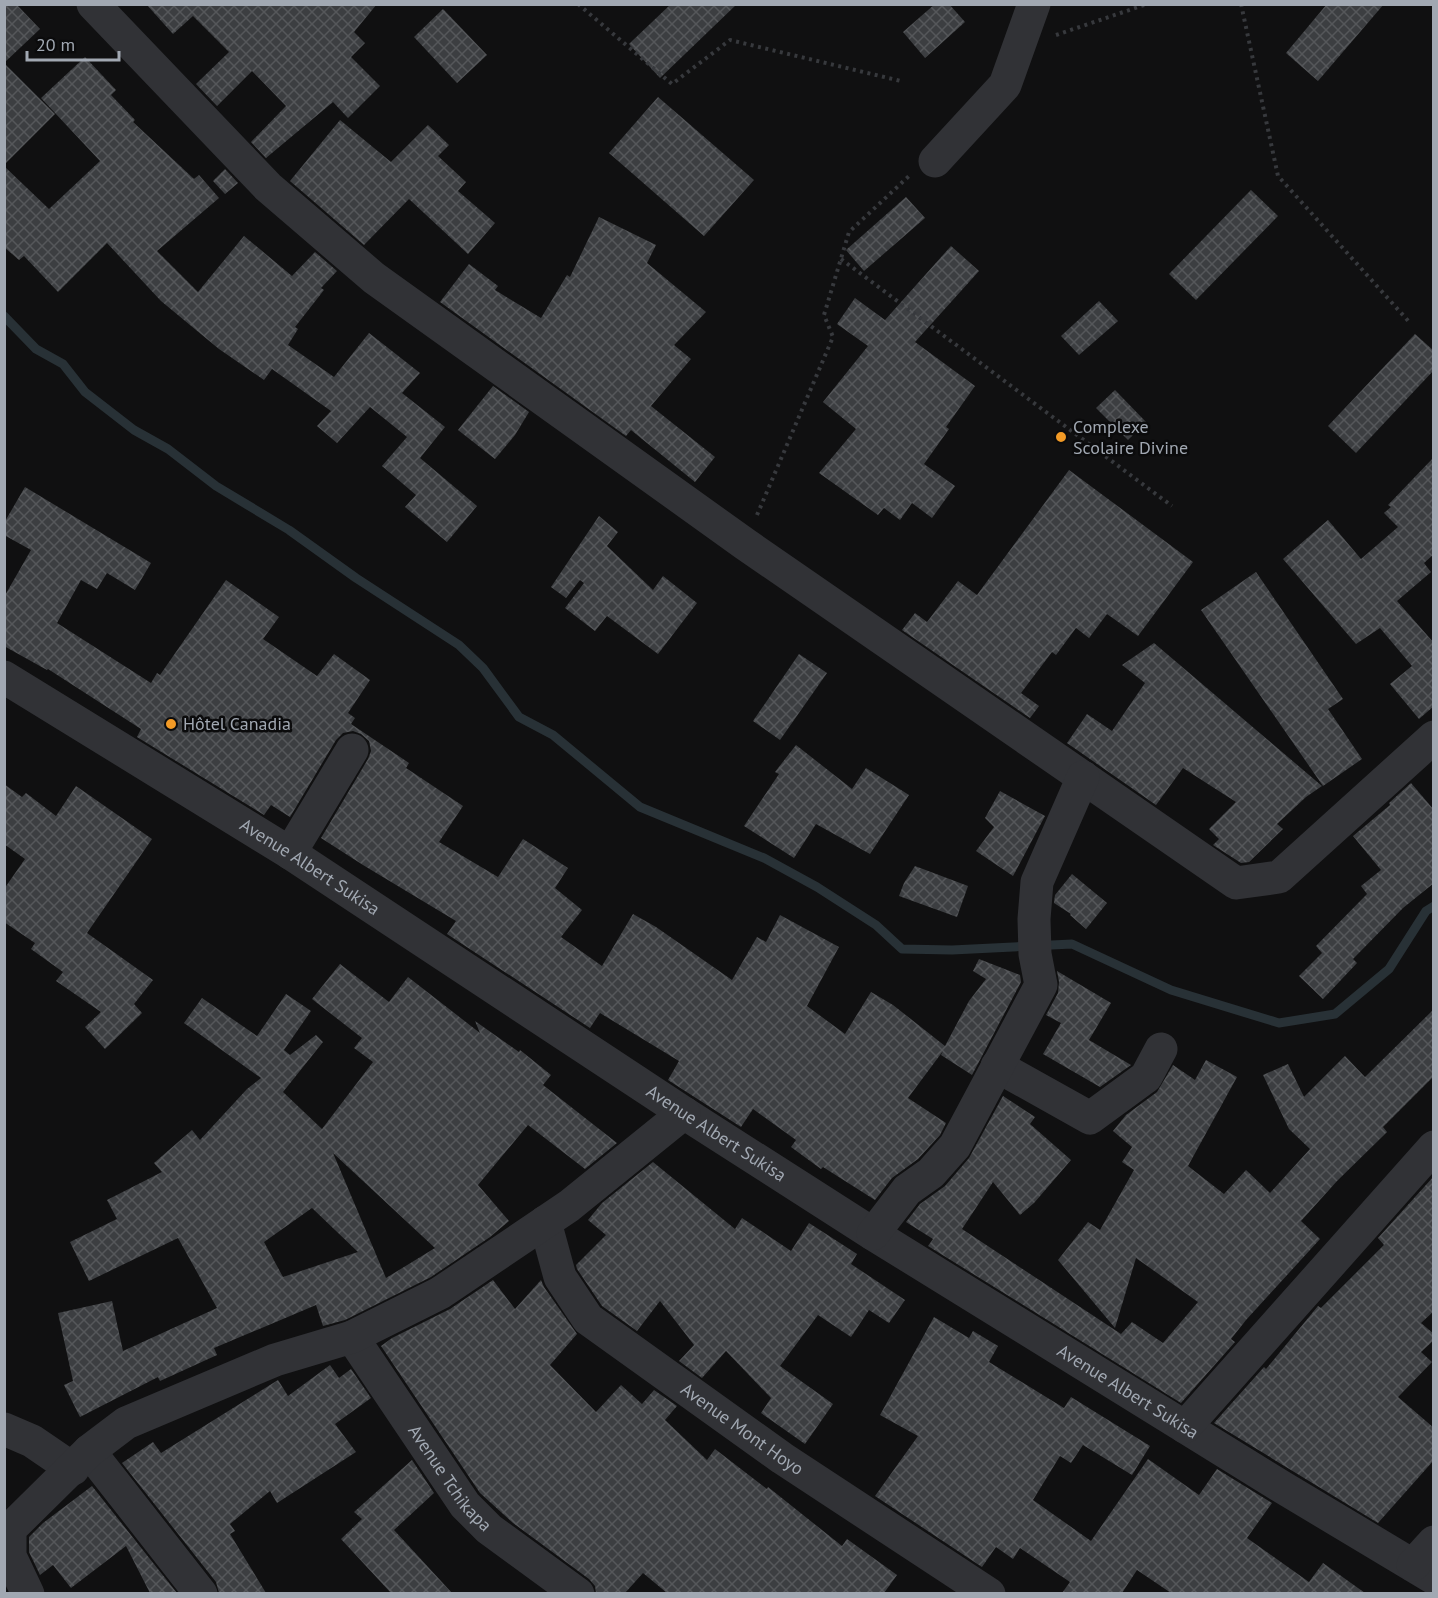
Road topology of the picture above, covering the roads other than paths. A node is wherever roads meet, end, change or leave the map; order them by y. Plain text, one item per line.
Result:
1 (93, 4) edge
2 (1034, 4) edge
3 (935, 161) road end
4 (4, 677) edge
5 (1434, 738) edge
6 (352, 750) dead end
7 (1083, 777) junction
8 (290, 853) junction
9 (1161, 1049) dead end
10 (998, 1066) junction
11 (684, 1113) junction
12 (1434, 1147) edge
13 (545, 1222) junction
14 (873, 1234) junction
15 (352, 1337) junction
16 (1185, 1427) junction
17 (18, 1435) edge
18 (81, 1460) junction
19 (1427, 1562) edge
20 (27, 1593) edge
21 (201, 1593) edge
22 (578, 1593) edge
23 (988, 1593) edge

1 - 7 street
2 - 3 street
4 - 8 street, Avenue Albert Sukisa
5 - 7 street
6 - 8 street
7 - 10 street
8 - 11 street, Avenue Albert Sukisa
9 - 10 street
10 - 14 street
11 - 13 street
11 - 14 street, Avenue Albert Sukisa
12 - 16 street
13 - 15 street
13 - 23 street, Avenue Mont Hoyo
14 - 16 street, Avenue Albert Sukisa
15 - 18 street
15 - 22 street, Avenue Tchikapa
16 - 19 street, Avenue Albert Sukisa
17 - 18 street
18 - 20 street
18 - 21 street

